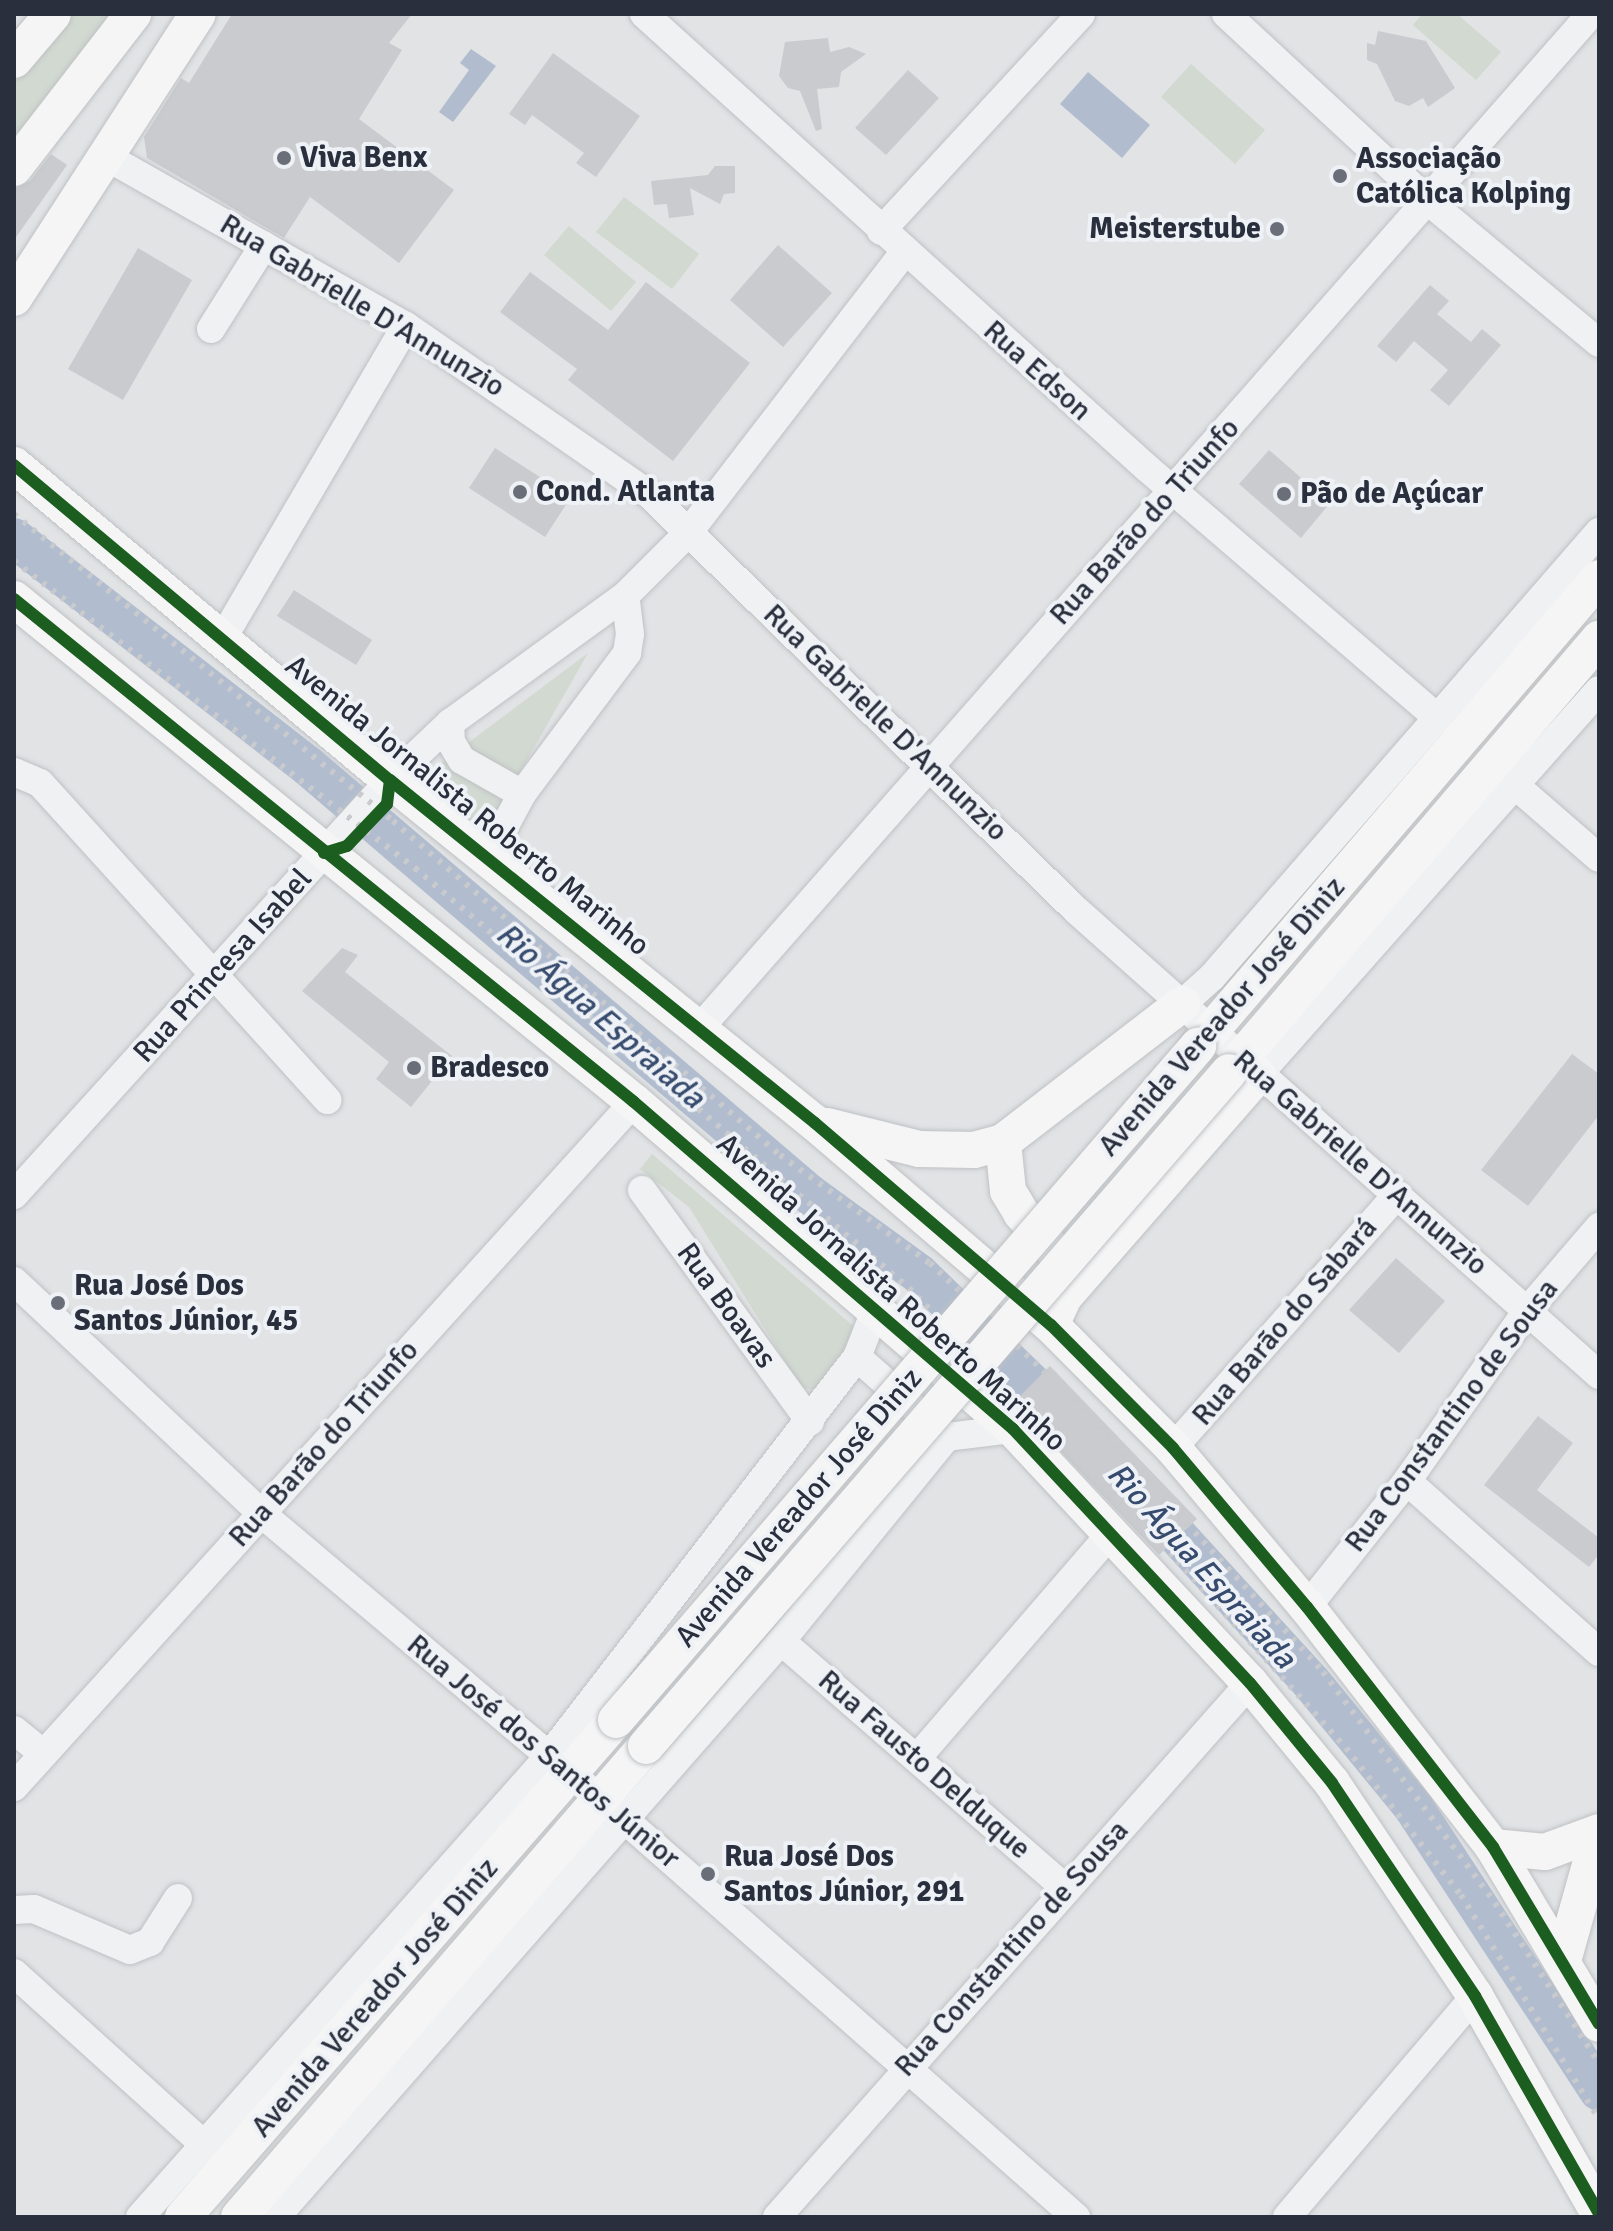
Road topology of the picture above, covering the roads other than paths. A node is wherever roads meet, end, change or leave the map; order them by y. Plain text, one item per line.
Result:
1 (53, 14) edge
2 (133, 14) edge
3 (198, 14) edge
4 (644, 14) edge
5 (1081, 14) edge
6 (1226, 14) edge
7 (1591, 14) edge
8 (14, 60) edge
9 (107, 157) junction
10 (14, 168) edge
11 (1428, 201) junction
12 (881, 231) junction
13 (264, 245) junction
14 (904, 253) junction
15 (14, 298) edge
16 (406, 326) junction
17 (211, 329) dead end
18 (1599, 343) edge
19 (14, 465) edge
20 (1174, 490) junction
21 (1599, 532) edge
22 (688, 533) junction
23 (1599, 578) edge
24 (625, 596) junction
25 (14, 599) edge
26 (1599, 639) edge
27 (221, 641) junction
28 (1599, 690) edge
29 (1439, 719) junction
30 (450, 723) junction
31 (931, 764) junction
32 (14, 772) edge
33 (388, 782) junction
34 (1517, 787) junction
35 (522, 794) junction
36 (327, 850) junction
37 (488, 857) junction
38 (1599, 858) edge
39 (217, 976) junction
40 (1182, 1004) junction
41 (698, 1030) junction
42 (1204, 1039) junction
43 (1243, 1069) junction
44 (327, 1100) dead end
45 (634, 1102) junction
46 (815, 1123) junction
47 (1003, 1142) junction
48 (642, 1190) dead end
49 (14, 1195) edge
50 (1397, 1195) junction
51 (1599, 1227) edge
52 (1089, 1268) junction
53 (14, 1281) edge
54 (877, 1306) junction
55 (1527, 1311) junction
56 (1051, 1325) junction
57 (857, 1357) junction
58 (1599, 1375) edge
59 (810, 1421) junction
60 (1013, 1429) junction
61 (947, 1437) junction
62 (1173, 1448) junction
63 (1407, 1481) junction
64 (262, 1514) junction
65 (1112, 1532) junction
66 (1307, 1607) junction
67 (781, 1641) junction
68 (1599, 1652) edge
69 (1250, 1683) junction
70 (14, 1730) edge
71 (44, 1754) junction
72 (917, 1758) junction
73 (560, 1765) junction
74 (14, 1787) edge
75 (613, 1810) junction
76 (1599, 1832) edge
77 (1493, 1847) junction
78 (1590, 1878) junction
79 (1066, 1889) junction
80 (178, 1898) dead end
81 (14, 1910) edge
82 (1599, 1912) edge
83 (1563, 1961) junction
84 (14, 1973) edge
85 (1475, 1996) junction
86 (1599, 2024) edge
87 (905, 2069) junction
88 (203, 2144) junction
89 (1599, 2213) edge
90 (278, 2216) edge
91 (140, 2217) edge
92 (183, 2217) edge
93 (239, 2217) edge
94 (777, 2217) edge
95 (1076, 2217) edge
96 (1287, 2217) edge

1 - 8 main road
2 - 10 main road
3 - 9 main road
4 - 12 street, Rua Edson
5 - 12 street
6 - 11 street
7 - 11 street, Rua Barão do Triunfo
9 - 13 street, Rua Gabrielle D'Annunzio
9 - 15 main road
11 - 18 street
11 - 20 street, Rua Barão do Triunfo
12 - 14 street, Rua Edson
13 - 16 street, Rua Gabrielle D'Annunzio
13 - 17 street
14 - 20 street, Rua Edson
14 - 22 street, Rua Princesa Isabel
16 - 22 street, Rua Gabrielle D'Annunzio
16 - 27 street
19 - 27 main road, Avenida Jornalista Roberto Marinho
20 - 29 street, Rua Edson
20 - 31 street, Rua Barão do Triunfo
21 - 29 street, Avenida Vereador José Diniz
22 - 24 street, Rua Princesa Isabel
22 - 31 street, Rua Gabrielle D'Annunzio
23 - 42 main road, Avenida Vereador José Diniz
24 - 30 street, Rua Princesa Isabel
24 - 35 street
25 - 36 main road, Avenida Jornalista Roberto Marinho
26 - 43 main road, Avenida Vereador José Diniz
27 - 33 main road, Avenida Jornalista Roberto Marinho
28 - 34 street, Avenida Vereador José Diniz
29 - 40 street, Avenida Vereador José Diniz
30 - 33 street, Rua Princesa Isabel
30 - 35 street
31 - 40 street, Rua Gabrielle D'Annunzio
31 - 41 street, Rua Barão do Triunfo
32 - 39 street
33 - 36 street, Rua Princesa Isabel
33 - 37 main road, Avenida Jornalista Roberto Marinho
34 - 38 street
34 - 43 street, Avenida Vereador José Diniz
35 - 37 street
36 - 39 street, Rua Princesa Isabel
36 - 45 main road, Avenida Jornalista Roberto Marinho
37 - 41 main road, Avenida Jornalista Roberto Marinho
39 - 44 street
39 - 49 street, Rua Princesa Isabel
40 - 42 street, Rua Gabrielle D'Annunzio
40 - 47 main road
41 - 46 main road, Avenida Jornalista Roberto Marinho
42 - 43 street, Rua Gabrielle D'Annunzio
42 - 73 main road, Avenida Vereador José Diniz, bridge
43 - 50 street, Rua Gabrielle D'Annunzio
43 - 52 main road
43 - 75 main road, Avenida Vereador José Diniz, bridge
45 - 54 main road, Avenida Jornalista Roberto Marinho
45 - 64 street, Rua Barão do Triunfo
46 - 47 main road
46 - 56 main road, Avenida Jornalista Roberto Marinho
47 - 52 main road
48 - 59 street, Rua Boavas
50 - 55 street, Rua Gabrielle D'Annunzio
50 - 62 street, Rua Barão do Sabará
51 - 55 street, Rua Constantino de Sousa
52 - 56 main road
53 - 64 street, Rua José dos Santos Júnior
54 - 57 street, Avenida Vereador José Diniz
54 - 60 main road, Avenida Jornalista Roberto Marinho
55 - 58 street, Rua Gabrielle D'Annunzio
55 - 63 street, Rua Constantino de Sousa
56 - 62 main road, Avenida Jornalista Roberto Marinho
57 - 59 street, Avenida Vereador José Diniz
57 - 61 street
59 - 73 street, Avenida Vereador José Diniz
60 - 61 street
60 - 65 main road, Avenida Jornalista Roberto Marinho
61 - 67 street, Avenida Vereador José Diniz
62 - 66 main road, Avenida Jornalista Roberto Marinho
63 - 66 street, Rua Constantino de Sousa
63 - 68 street
64 - 71 street, Rua Barão do Triunfo
64 - 73 street, Rua José dos Santos Júnior
65 - 69 main road, Avenida Jornalista Roberto Marinho
65 - 72 street
66 - 77 main road, Avenida Jornalista Roberto Marinho
67 - 72 street, Rua Fausto Delduque
67 - 75 street, Avenida Vereador José Diniz
69 - 79 street, Rua Constantino de Sousa
69 - 85 main road, Avenida Jornalista Roberto Marinho
70 - 71 street
71 - 74 street, Rua Barão do Triunfo
72 - 79 street, Rua Fausto Delduque
73 - 75 street, Rua José dos Santos Júnior
73 - 88 street, Avenida Vereador José Diniz
73 - 92 main road, Avenida Vereador José Diniz
75 - 87 street, Rua José dos Santos Júnior
75 - 90 street, Avenida Vereador José Diniz
75 - 93 main road, Avenida Vereador José Diniz
76 - 77 main road
76 - 78 main road
77 - 83 main road, Avenida Jornalista Roberto Marinho
78 - 82 main road
78 - 83 main road
79 - 87 street, Rua Constantino de Sousa
80 - 81 street
83 - 86 main road, Avenida Jornalista Roberto Marinho
84 - 88 street
85 - 89 main road, Avenida Jornalista Roberto Marinho
85 - 96 street
87 - 94 street, Rua Constantino de Sousa
87 - 95 street, Rua José dos Santos Júnior
88 - 91 street, Avenida Vereador José Diniz

